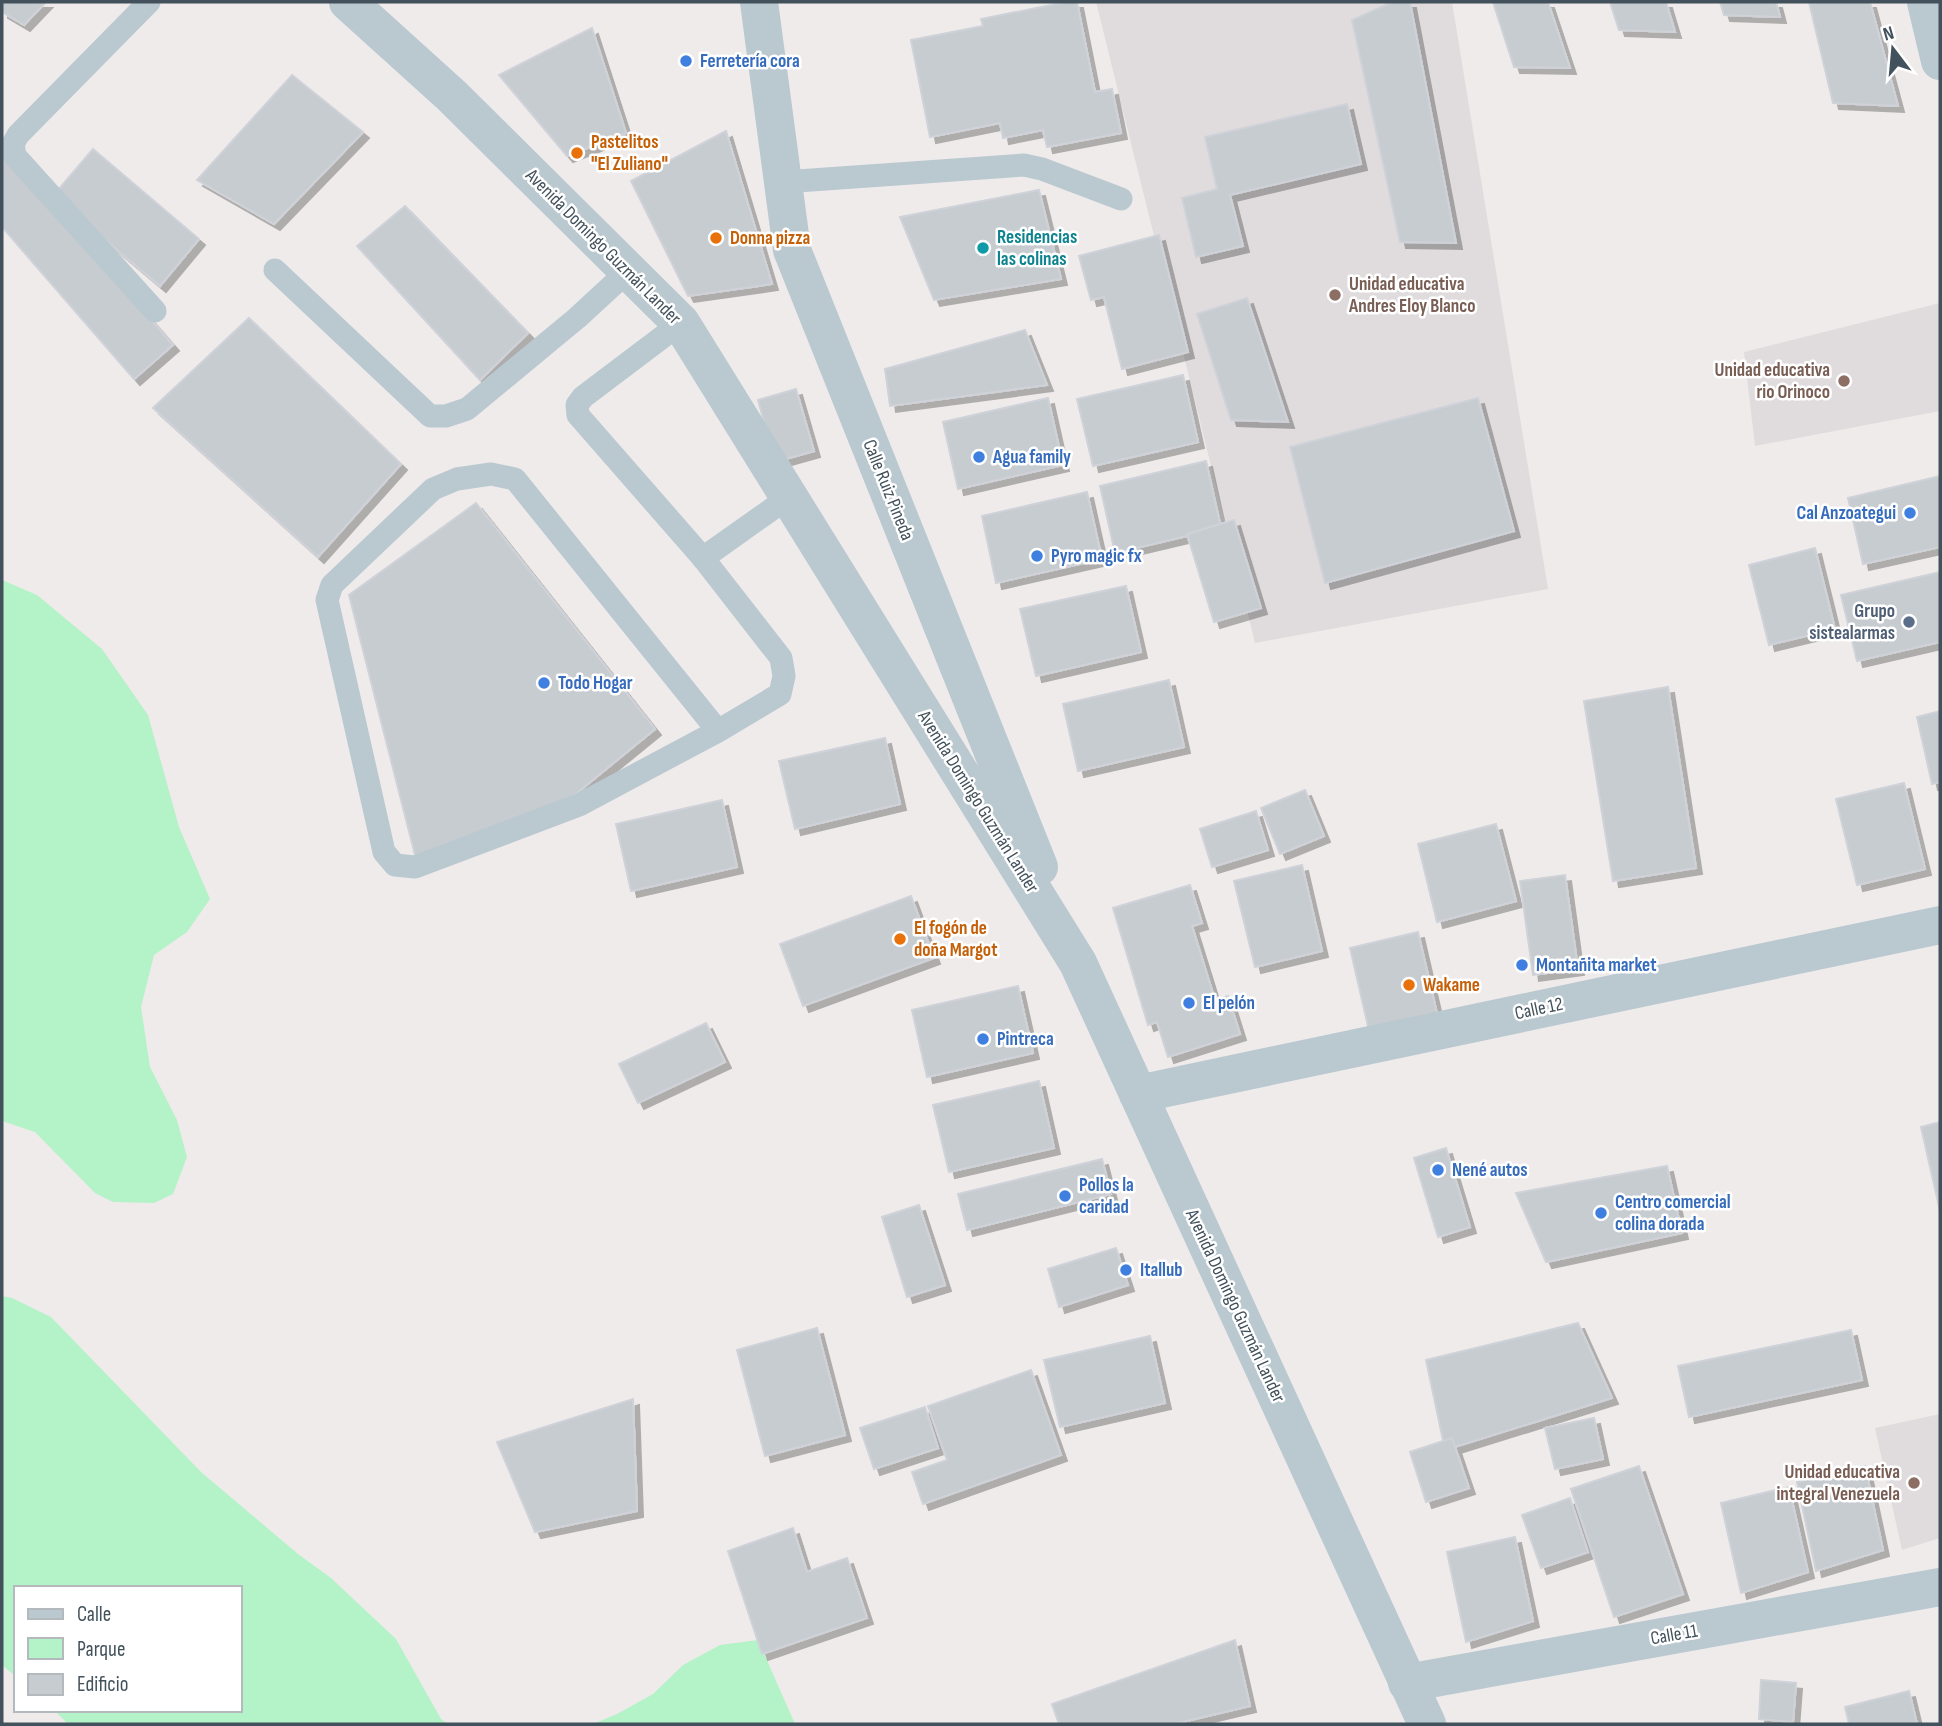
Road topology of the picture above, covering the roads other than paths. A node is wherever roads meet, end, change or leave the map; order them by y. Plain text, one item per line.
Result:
1 (149, 2) edge
2 (348, 2) edge
3 (758, 2) edge
4 (1926, 2) edge
5 (1940, 61) edge
6 (783, 182) junction
7 (1122, 199) dead end
8 (275, 270) dead end
9 (628, 271) junction
10 (155, 311) dead end
11 (681, 323) junction
12 (789, 497) junction
13 (703, 558) junction
14 (718, 731) junction
15 (1940, 925) edge
16 (1078, 962) junction
17 (1138, 1094) junction
18 (1940, 1587) edge
19 (1407, 1683) junction
20 (1427, 1724) edge

1 - 10 lane
2 - 9 street, Avenida Domingo Guzmán Lander
3 - 6 street, Calle Ruiz Pineda
4 - 5 street
6 - 7 lane
6 - 16 street, Calle Ruiz Pineda
8 - 9 lane
9 - 11 street, Avenida Domingo Guzmán Lander
11 - 12 street, Avenida Domingo Guzmán Lander
11 - 13 lane
12 - 13 lane
12 - 16 street, Avenida Domingo Guzmán Lander
13 - 14 lane
14 - 14 lane
15 - 17 street, Calle 12
16 - 17 street, Avenida Domingo Guzmán Lander
17 - 19 street, Avenida Domingo Guzmán Lander
18 - 19 street, Calle 11
19 - 20 street, Avenida Domingo Guzmán Lander

